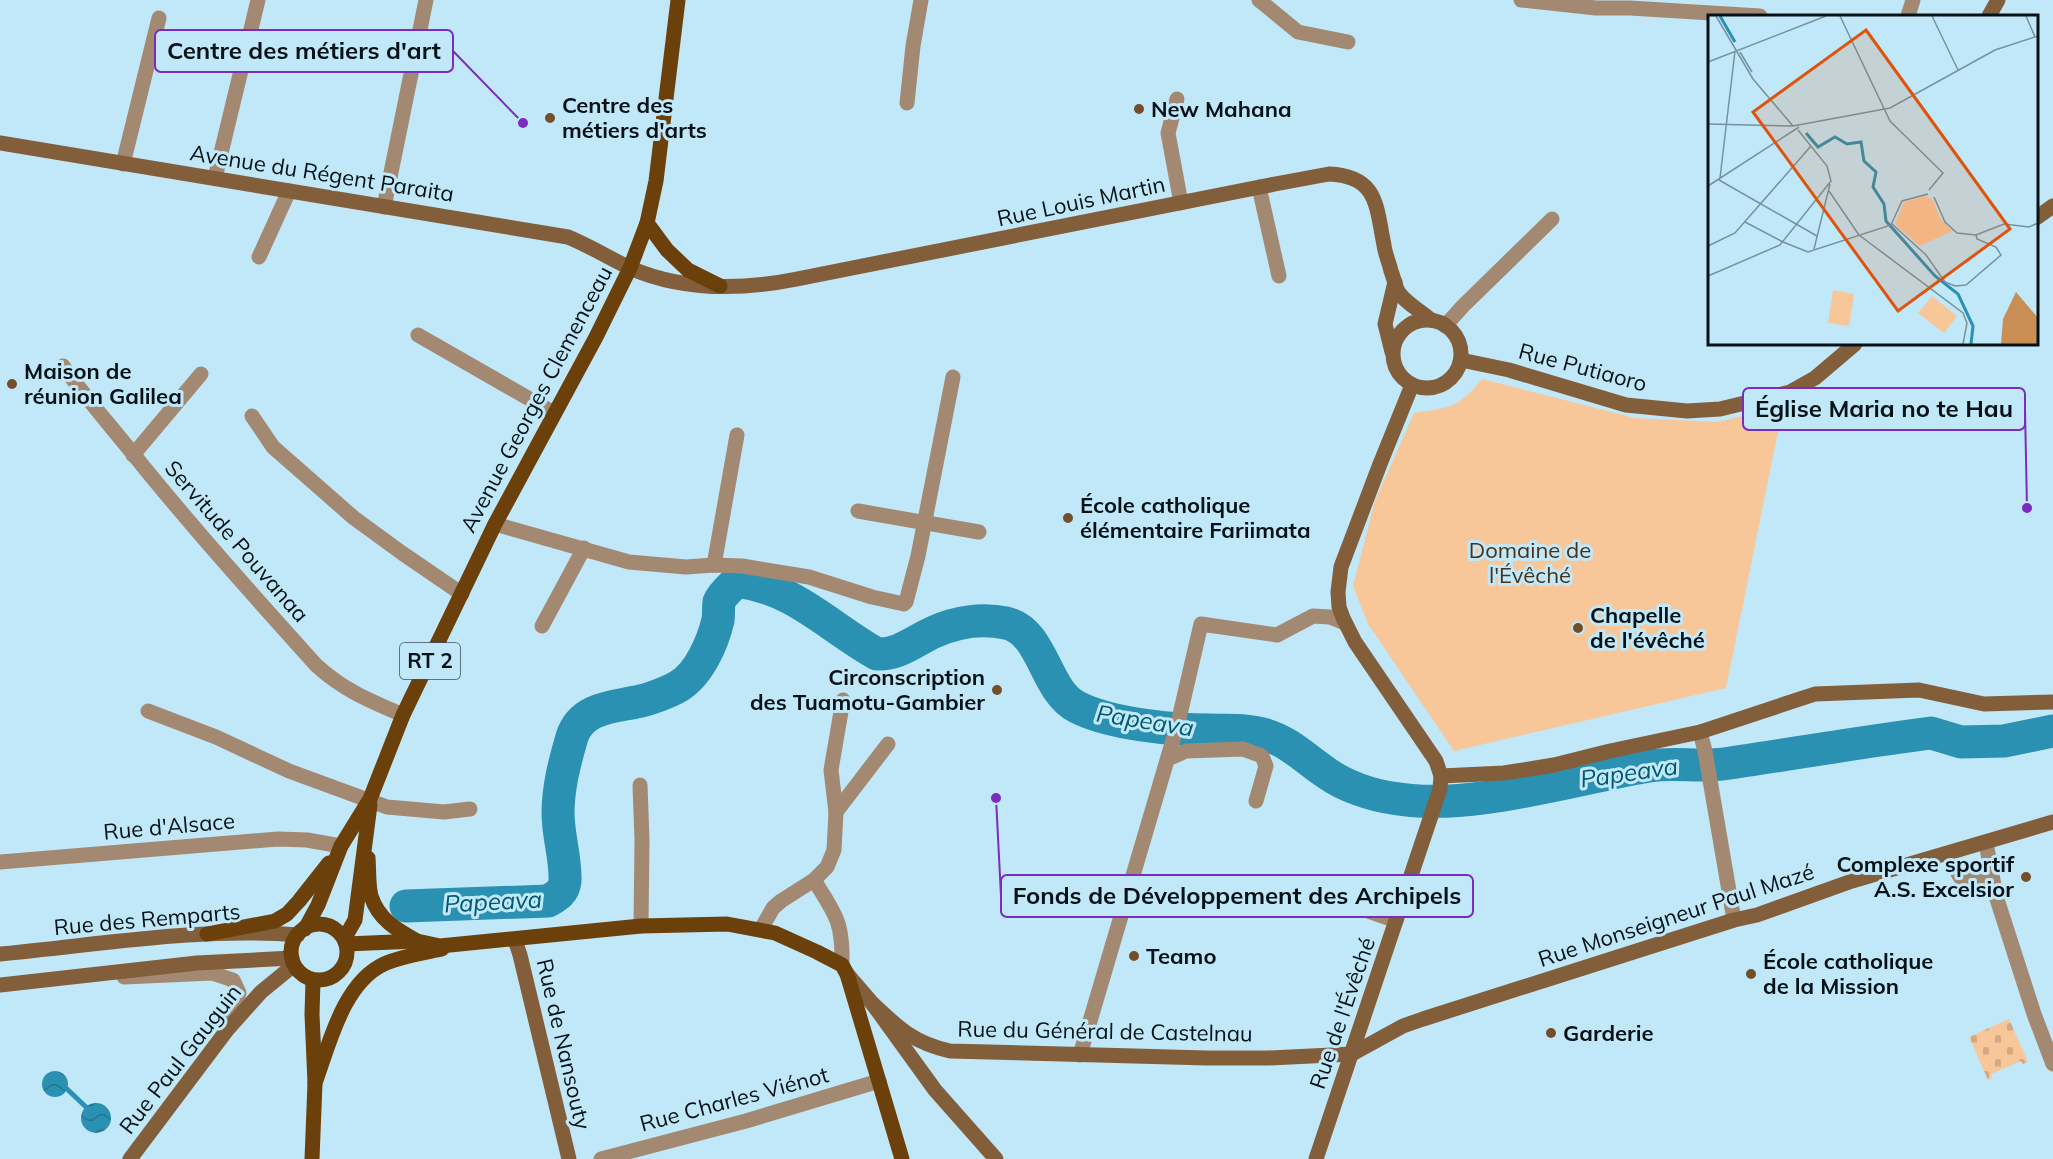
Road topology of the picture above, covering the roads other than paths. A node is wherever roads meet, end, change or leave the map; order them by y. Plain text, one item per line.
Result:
1 (258, 0) edge
2 (426, 0) edge
3 (678, 0) edge
4 (921, 0) edge
5 (1259, 0) edge
6 (1521, 0) edge
7 (1998, 0) edge
8 (1744, 15) edge
9 (1990, 15) edge
10 (159, 18) dead end
11 (1348, 42) dead end
12 (1176, 99) dead end
13 (907, 103) dead end
14 (0, 143) edge
15 (123, 164) junction
16 (215, 178) junction
17 (1259, 187) junction
18 (289, 191) junction
19 (1181, 203) junction
20 (2053, 206) edge
21 (384, 207) junction
22 (2038, 217) edge
23 (1552, 219) dead end
24 (647, 223) junction
25 (259, 258) dead end
26 (630, 268) junction
27 (1279, 276) dead end
28 (1395, 282) junction
29 (720, 286) junction
30 (1438, 323) junction
31 (418, 335) dead end
32 (1854, 345) edge
33 (1392, 354) junction
34 (1461, 360) junction
35 (63, 366) dead end
36 (201, 374) dead end
37 (953, 377) dead end
38 (1412, 385) junction
39 (554, 413) junction
40 (252, 417) dead end
41 (737, 435) dead end
42 (133, 454) junction
43 (858, 511) dead end
44 (925, 521) junction
45 (495, 524) junction
46 (979, 531) dead end
47 (584, 548) junction
48 (714, 565) junction
49 (462, 594) junction
50 (1345, 622) junction
51 (542, 626) dead end
52 (843, 700) dead end
53 (2053, 702) edge
54 (148, 711) dead end
55 (403, 715) junction
56 (1700, 732) junction
57 (888, 744) dead end
58 (1170, 751) junction
59 (1441, 782) junction
60 (640, 785) dead end
61 (370, 799) junction
62 (1256, 801) dead end
63 (470, 809) dead end
64 (836, 812) junction
65 (2053, 822) edge
66 (366, 828) junction
67 (1986, 843) junction
68 (341, 846) junction
69 (1948, 854) junction
70 (0, 862) edge
71 (1992, 877) junction
72 (814, 880) junction
73 (1306, 889) dead end
74 (1734, 920) junction
75 (1396, 921) junction
76 (641, 926) junction
77 (761, 929) junction
78 (301, 932) junction
79 (207, 934) junction
80 (515, 940) junction
81 (345, 941) junction
82 (417, 941) junction
83 (469, 943) junction
84 (0, 954) edge
85 (293, 962) junction
86 (844, 969) junction
87 (313, 980) junction
88 (26, 982) junction
89 (0, 985) edge
90 (872, 1003) junction
91 (227, 1030) junction
92 (2050, 1047) edge
93 (1352, 1054) junction
94 (1080, 1055) junction
95 (2053, 1064) edge
96 (879, 1081) junction
97 (315, 1083) junction
98 (130, 1159) edge
99 (312, 1159) edge
100 (569, 1159) edge
101 (601, 1159) edge
102 (902, 1159) edge
103 (996, 1159) edge
104 (1316, 1159) edge

1 - 16 street
2 - 21 street
3 - 24 main road, Avenue Georges Clemenceau / RT 2
4 - 13 street
5 - 11 street
6 - 8 street
7 - 9 main road
10 - 15 street
12 - 19 street
14 - 15 main road, Avenue du Régent Paraita
15 - 16 main road, Avenue du Régent Paraita
16 - 18 main road, Avenue du Régent Paraita
17 - 19 main road, Rue Louis Martin
17 - 27 street
17 - 28 main road, Rue Louis Martin
18 - 21 main road, Avenue du Régent Paraita
18 - 25 street
19 - 29 main road, Rue Louis Martin
20 - 22 main road
21 - 26 main road, Avenue du Régent Paraita
23 - 30 street
24 - 26 main road, Avenue Georges Clemenceau / RT 2
24 - 29 main road
26 - 29 main road, Rue Louis Martin
26 - 39 main road, Avenue Georges Clemenceau / RT 2
28 - 30 main road
28 - 33 main road
30 - 33 main road
30 - 34 main road
31 - 39 street
32 - 34 main road, Rue Putiaoro
33 - 38 main road
34 - 38 main road
35 - 42 street, Servitude Pouvanaa
36 - 42 street
37 - 44 street
38 - 50 main road
39 - 45 main road, Avenue Georges Clemenceau / RT 2
40 - 49 street
41 - 48 street
42 - 55 street, Servitude Pouvanaa
43 - 44 street
44 - 46 street
44 - 48 street
45 - 47 street
45 - 49 main road, Avenue Georges Clemenceau / RT 2
47 - 48 street
47 - 51 street
49 - 55 main road, Avenue Georges Clemenceau / RT 2
50 - 58 street
50 - 59 main road
52 - 64 street
53 - 56 main road
54 - 61 street
55 - 61 main road, Avenue Georges Clemenceau / RT 2
56 - 59 main road
56 - 74 street
57 - 64 street
58 - 62 street
58 - 94 street
59 - 75 main road, Rue de l'Évêché
60 - 76 street
61 - 63 street
61 - 66 main road, RT 2
61 - 68 main road, RT 2
64 - 72 street
65 - 67 main road, Rue Monseigneur Paul Mazé
66 - 81 main road, RT 2
66 - 82 main road
67 - 69 main road, Rue Monseigneur Paul Mazé
67 - 71 street
68 - 70 street, Rue d'Alsace
68 - 78 main road, RT 2
68 - 79 main road
69 - 71 street
69 - 74 main road, Rue Monseigneur Paul Mazé
71 - 92 street
72 - 77 street
72 - 86 street
73 - 75 street
74 - 93 main road, Rue Monseigneur Paul Mazé
75 - 93 main road, Rue de l'Évêché
76 - 77 main road
76 - 80 main road
77 - 86 main road
78 - 79 main road, Rue des Remparts
78 - 81 main road
78 - 85 main road, RT 2
79 - 84 main road, Rue des Remparts
80 - 83 main road
80 - 100 main road, Rue de Nansouty
81 - 82 main road
81 - 87 main road, RT 2
82 - 83 main road
83 - 97 main road
85 - 87 main road
85 - 88 main road
85 - 91 main road, Rue Paul Gauguin
86 - 90 main road
86 - 96 main road
87 - 97 main road
88 - 89 main road
88 - 91 street
90 - 94 main road, Rue du Général de Castelnau
90 - 103 main road
91 - 98 main road, Rue Paul Gauguin
92 - 95 street
93 - 94 main road, Rue du Général de Castelnau
93 - 104 main road, Rue de l'Évêché
96 - 101 street, Rue Charles Viénot
96 - 102 main road
97 - 99 main road

